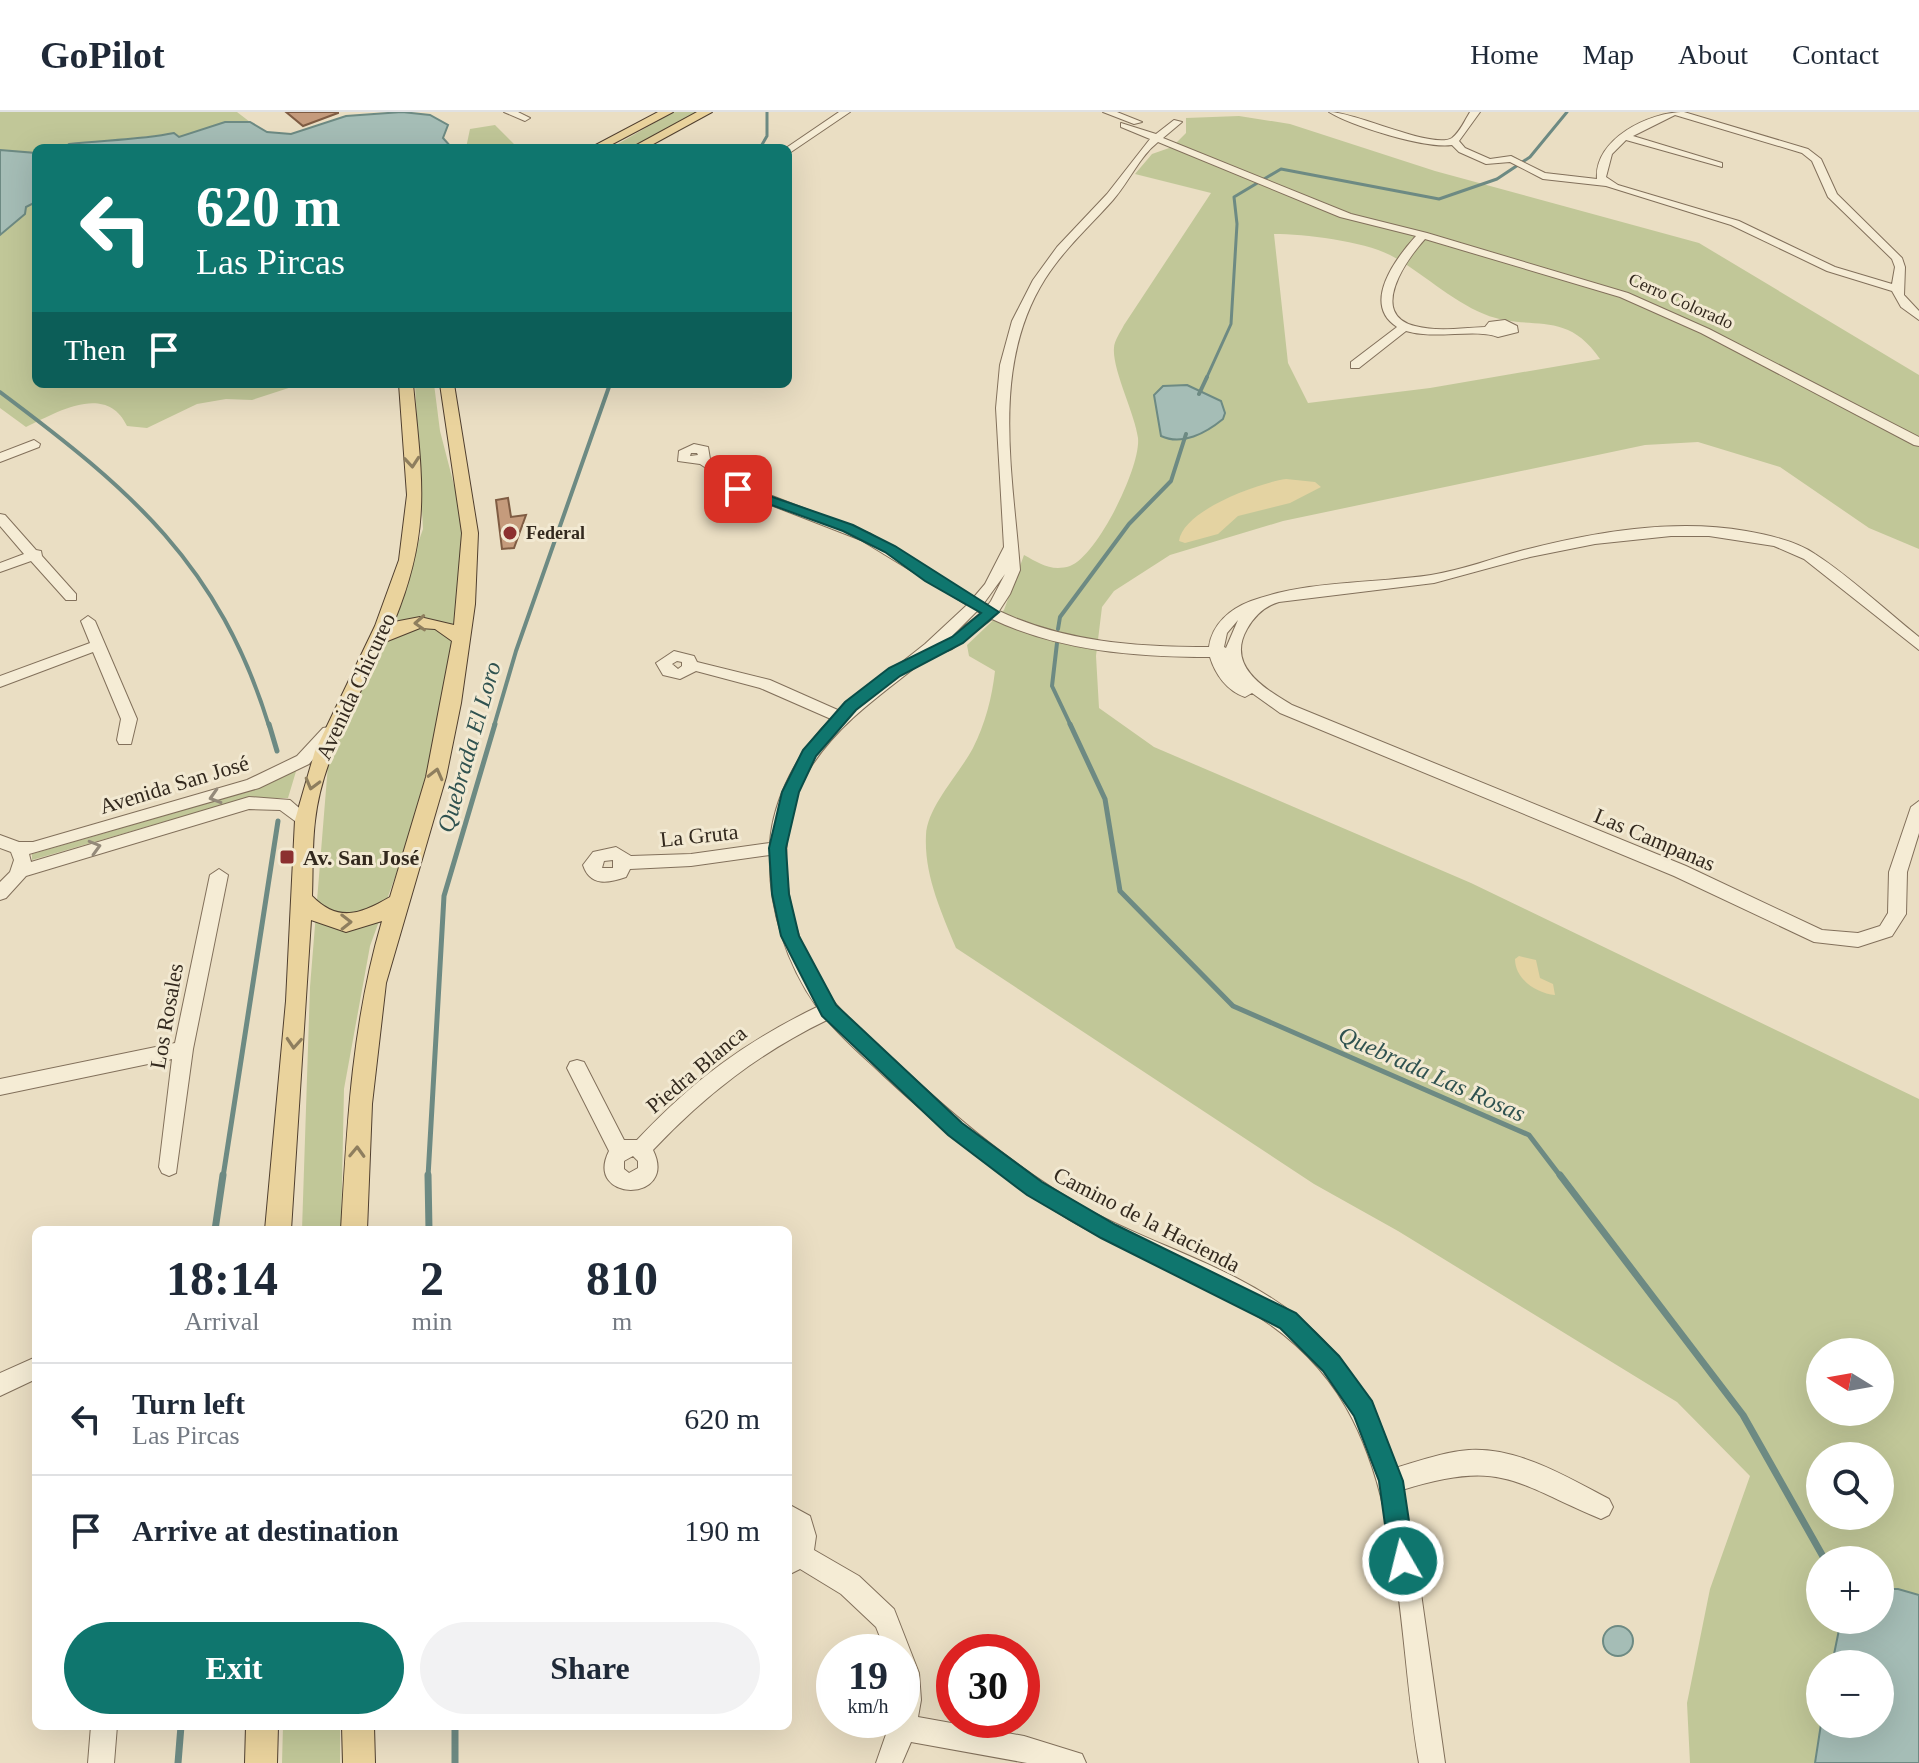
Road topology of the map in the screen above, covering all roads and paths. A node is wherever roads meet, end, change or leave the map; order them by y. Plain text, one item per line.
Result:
1 (509, 112) edge
2 (667, 112) edge
3 (706, 112) edge
4 (845, 112) edge
5 (1169, 112) edge
6 (1334, 112) edge
7 (1375, 112) edge
8 (1475, 112) edge
9 (1674, 112) edge
10 (525, 118) dead end
11 (1112, 118) edge
12 (1366, 122) junction
13 (1162, 137) junction
14 (1625, 137) junction
15 (1453, 141) junction
16 (604, 144) edge
17 (645, 144) edge
18 (792, 148) edge
19 (1719, 165) dead end
20 (1605, 183) junction
21 (1420, 238) junction
22 (1894, 288) junction
23 (1919, 317) edge
24 (1404, 327) junction
25 (1491, 330) dead end
26 (1355, 365) dead end
27 (406, 388) edge
28 (448, 388) edge
29 (1918, 438) edge
30 (34, 444) dead end
31 (0, 458) edge
32 (702, 459) dead end
33 (0, 518) edge
34 (36, 554) junction
35 (0, 568) edge
36 (71, 597) dead end
37 (1258, 606) junction
38 (984, 609) junction
39 (88, 621) dead end
40 (377, 639) junction
41 (461, 639) junction
42 (98, 645) junction
43 (1919, 645) edge
44 (1230, 651) junction
45 (1213, 652) junction
46 (691, 665) dead end
47 (0, 682) edge
48 (1286, 709) junction
49 (839, 717) junction
50 (329, 732) junction
51 (125, 740) dead end
52 (1919, 807) edge
53 (305, 820) junction
54 (8, 844) edge
55 (778, 848) junction
56 (625, 863) dead end
57 (21, 871) junction
58 (219, 875) dead end
59 (0, 893) edge
60 (299, 895) junction
61 (398, 902) junction
62 (829, 1010) junction
63 (183, 1049) junction
64 (577, 1068) dead end
65 (0, 1087) edge
66 (641, 1150) junction
67 (620, 1153) junction
68 (169, 1167) dead end
69 (278, 1226) edge
70 (354, 1226) edge
71 (32, 1370) edge
72 (0, 1385) edge
73 (1391, 1481) junction
74 (1601, 1507) dead end
75 (792, 1518) edge
76 (794, 1559) edge
77 (892, 1634) edge
78 (104, 1730) edge
79 (262, 1730) edge
80 (358, 1730) edge
81 (920, 1731) edge
82 (900, 1738) edge
83 (100, 1763) edge
84 (261, 1763) edge
85 (359, 1763) edge
86 (889, 1763) edge
87 (1073, 1763) edge
88 (1432, 1763) edge

1 - 10 street
2 - 16 main road
3 - 17 main road
4 - 18 street
5 - 13 street, Camino de la Hacienda
6 - 12 street
7 - 12 street
8 - 15 street
9 - 14 street
9 - 22 street
11 - 13 street, Cerro Colorado
12 - 15 street
13 - 21 street, Cerro Colorado
13 - 38 street, Camino de la Hacienda
14 - 19 street
14 - 20 street
15 - 20 street
20 - 22 street
21 - 24 street
21 - 29 street, Cerro Colorado
22 - 23 street
24 - 25 street
24 - 26 street
27 -> 40 main road, Avenida Chicureo
28 - 41 main road
30 - 31 street
32 - 38 street
33 - 34 street
34 - 35 street
34 - 36 street
37 - 43 street
37 - 44 street
37 - 45 street
38 - 45 street
38 - 49 street, Camino de la Hacienda
39 - 42 street
41 -> 40 main road
40 - 50 main road, Avenida Chicureo
61 -> 41 main road
42 - 47 street
42 - 51 street
44 - 45 street
44 - 48 street, Las Campanas
45 - 48 street, Las Campanas
46 - 49 street
48 - 52 street, Las Campanas
49 - 55 street, Camino de la Hacienda
50 -> 53 main road, Avenida Chicureo
50 -> 54 street, Avenida San José
57 -> 53 street, Avenida San José
53 - 60 main road, Avenida Chicureo
54 - 57 street
55 - 56 street, La Gruta
55 - 62 street, Camino de la Hacienda
57 - 59 street
58 - 63 street, Los Rosales
60 -> 61 main road
60 -> 69 main road, Avenida Chicureo
70 -> 61 main road
62 - 66 street, Piedra Blanca
62 - 73 street, Camino de la Hacienda
63 - 65 street
63 - 68 street, Los Rosales
64 - 67 street
66 - 67 street
66 - 67 street
71 - 72 street
73 - 74 street
73 - 88 street, Camino de la Hacienda
75 - 76 street
76 - 77 street
78 - 83 street
79 - 84 main road
80 - 85 main road
81 - 87 street
82 - 86 street

